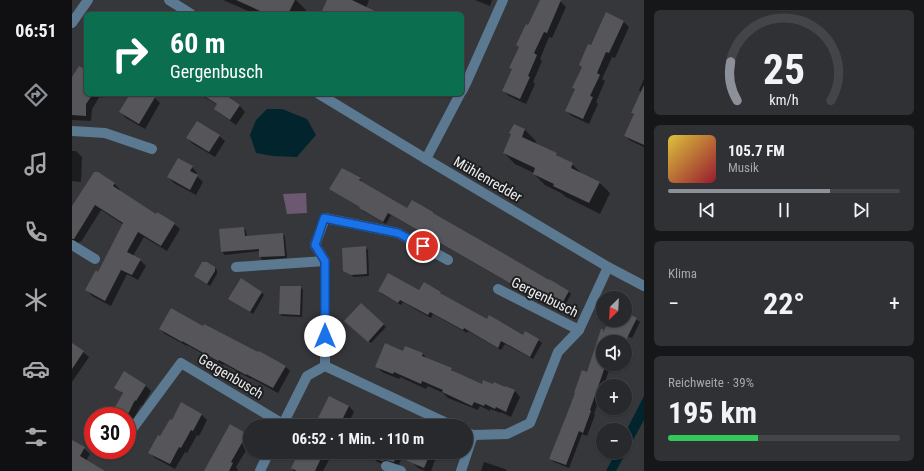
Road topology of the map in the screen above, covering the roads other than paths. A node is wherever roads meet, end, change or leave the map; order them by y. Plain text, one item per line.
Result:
1 (88, 0) edge
2 (169, 0) edge
3 (503, 0) edge
4 (188, 12) edge
5 (72, 23) edge
6 (464, 87) edge
7 (322, 96) edge
8 (459, 96) edge
9 (72, 131) edge
10 (152, 149) dead end
11 (426, 159) junction
12 (72, 244) edge
13 (95, 259) dead end
14 (448, 260) dead end
15 (325, 261) junction
16 (236, 266) dead end
17 (608, 267) junction
18 (644, 286) edge
19 (498, 290) dead end
20 (579, 330) junction
21 (325, 366) junction
22 (272, 419) edge
23 (285, 419) edge
24 (438, 419) edge
25 (136, 424) edge
26 (473, 434) edge
27 (266, 459) edge
28 (464, 459) edge
29 (386, 466) dead end
30 (260, 471) edge
31 (401, 471) edge
32 (461, 471) edge

1 - 5 street
2 - 4 street
3 - 6 street
7 - 11 street, Mühlenredder
8 - 11 street
9 - 10 street
11 - 17 street, Mühlenredder
12 - 13 street
14 - 15 street
15 - 16 street
15 - 21 street
17 - 18 street, Mühlenredder
17 - 20 street, Gergenbusch
19 - 20 street, Gergenbusch
20 - 26 street, Gergenbusch
21 - 23 street, Gergenbusch
21 - 24 street
22 - 25 street, Gergenbusch
27 - 30 street
28 - 32 street, Gergenbusch
29 - 31 street

